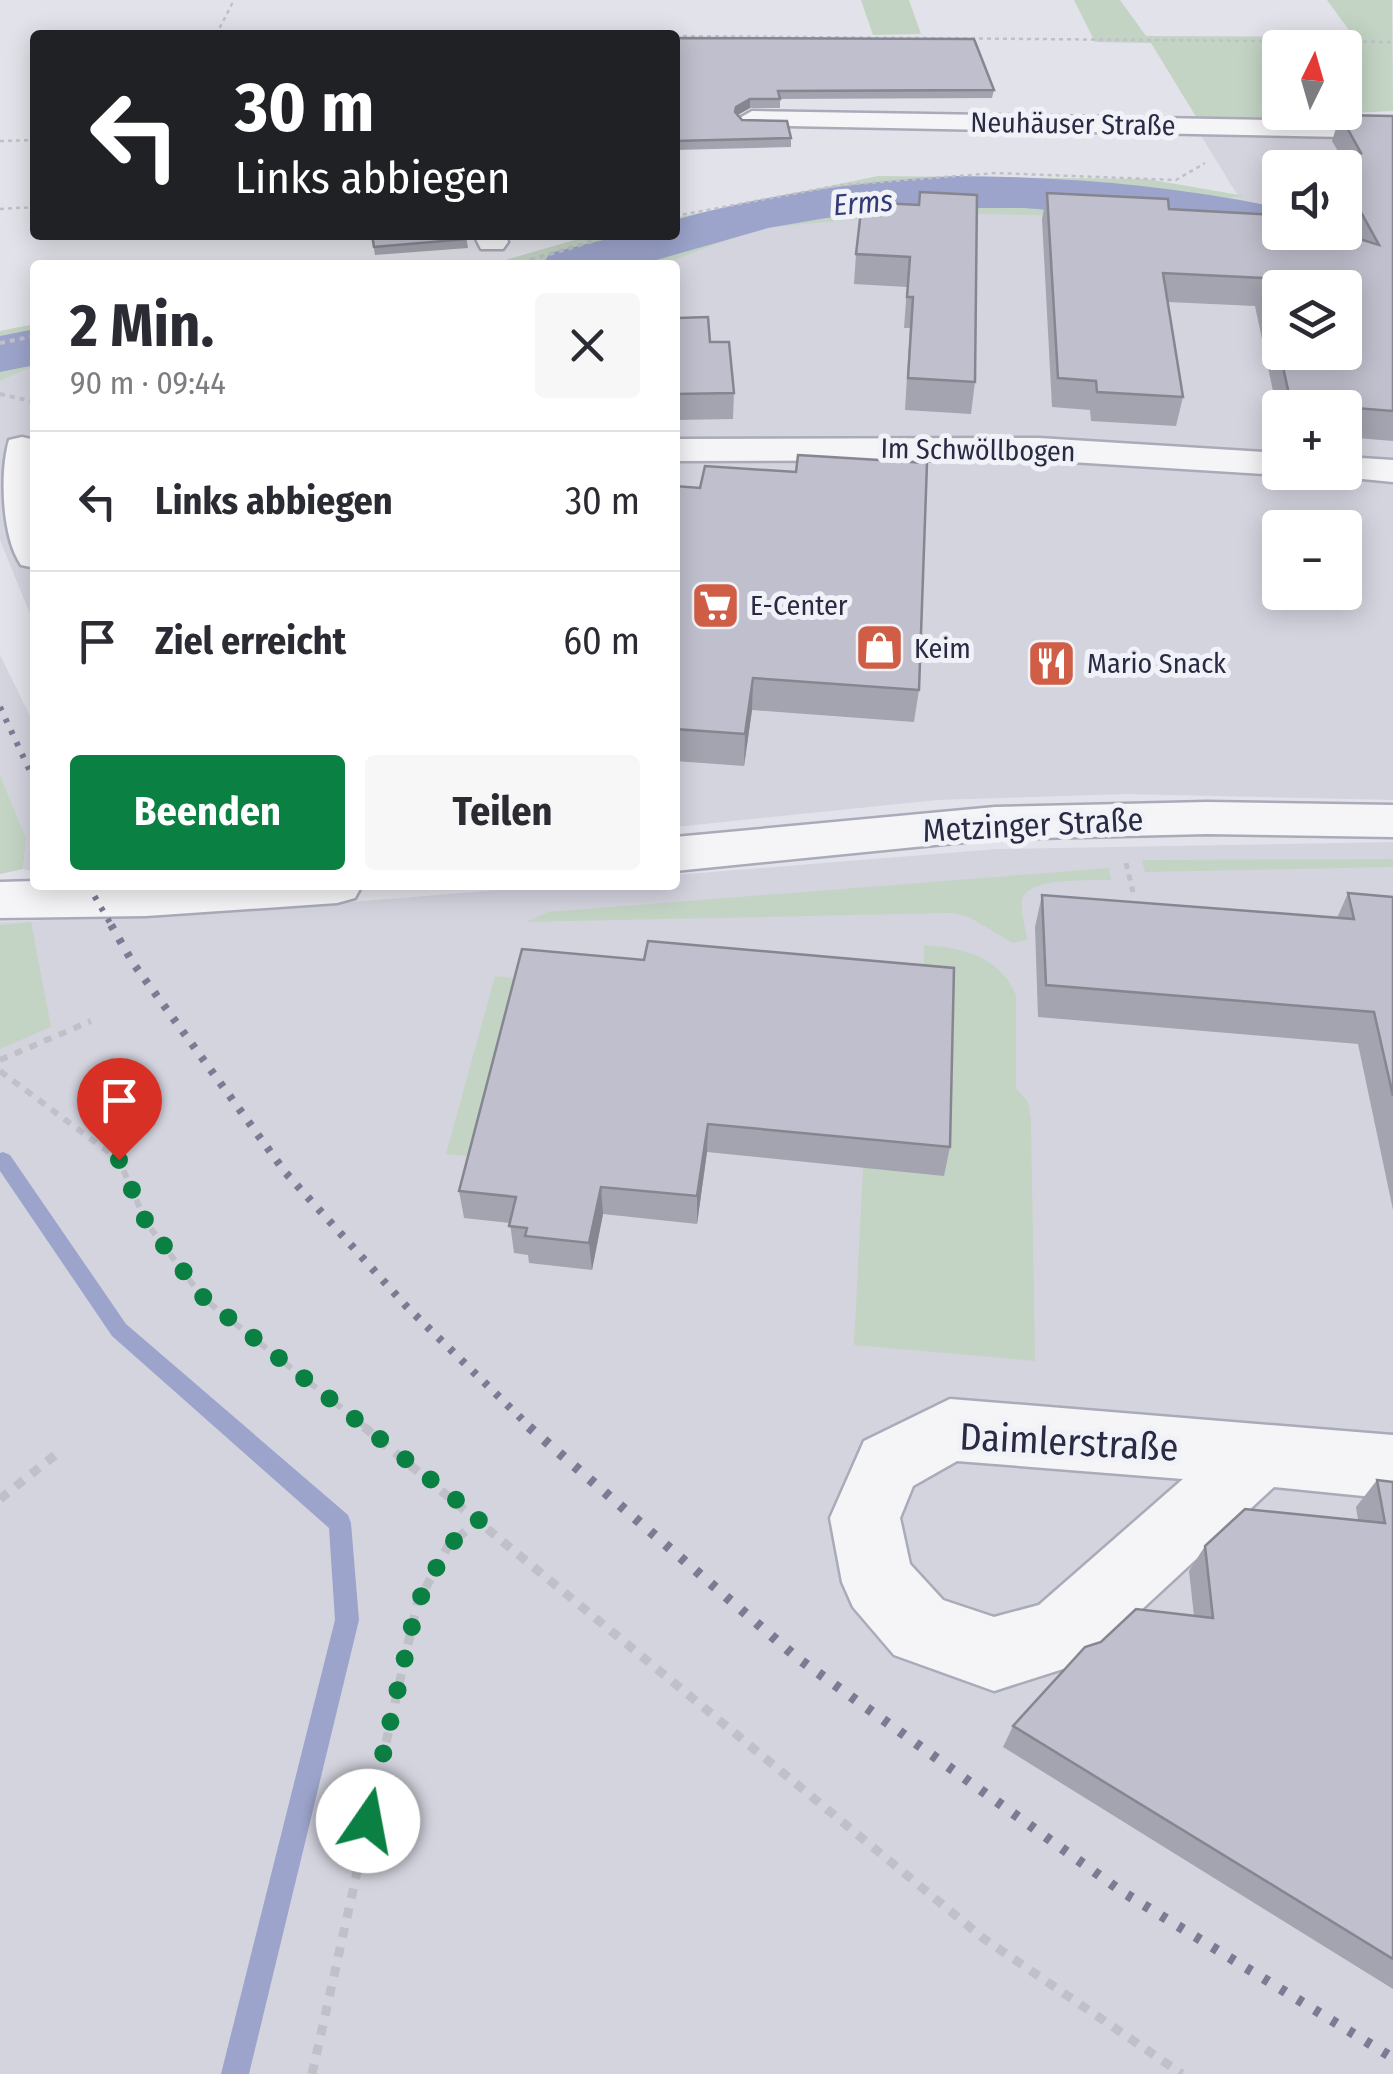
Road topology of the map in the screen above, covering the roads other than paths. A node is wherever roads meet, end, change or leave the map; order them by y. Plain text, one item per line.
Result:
1 (752, 119) edge
2 (1393, 130) edge
3 (30, 439) edge
4 (680, 450) edge
5 (1262, 463) edge
6 (1362, 469) edge
7 (1393, 471) edge
8 (30, 542) edge
9 (1393, 821) edge
10 (680, 854) edge
11 (265, 890) edge
12 (0, 900) edge
13 (1262, 1454) junction
14 (1393, 1466) edge

1 - 2 street, Neuhäuser Straße
3 - 8 street
4 - 5 street, Im Schwöllbogen
6 - 7 street
9 - 10 street, Metzinger Straße
11 - 12 street
13 - 13 street, Daimlerstraße
13 - 14 street, Daimlerstraße

